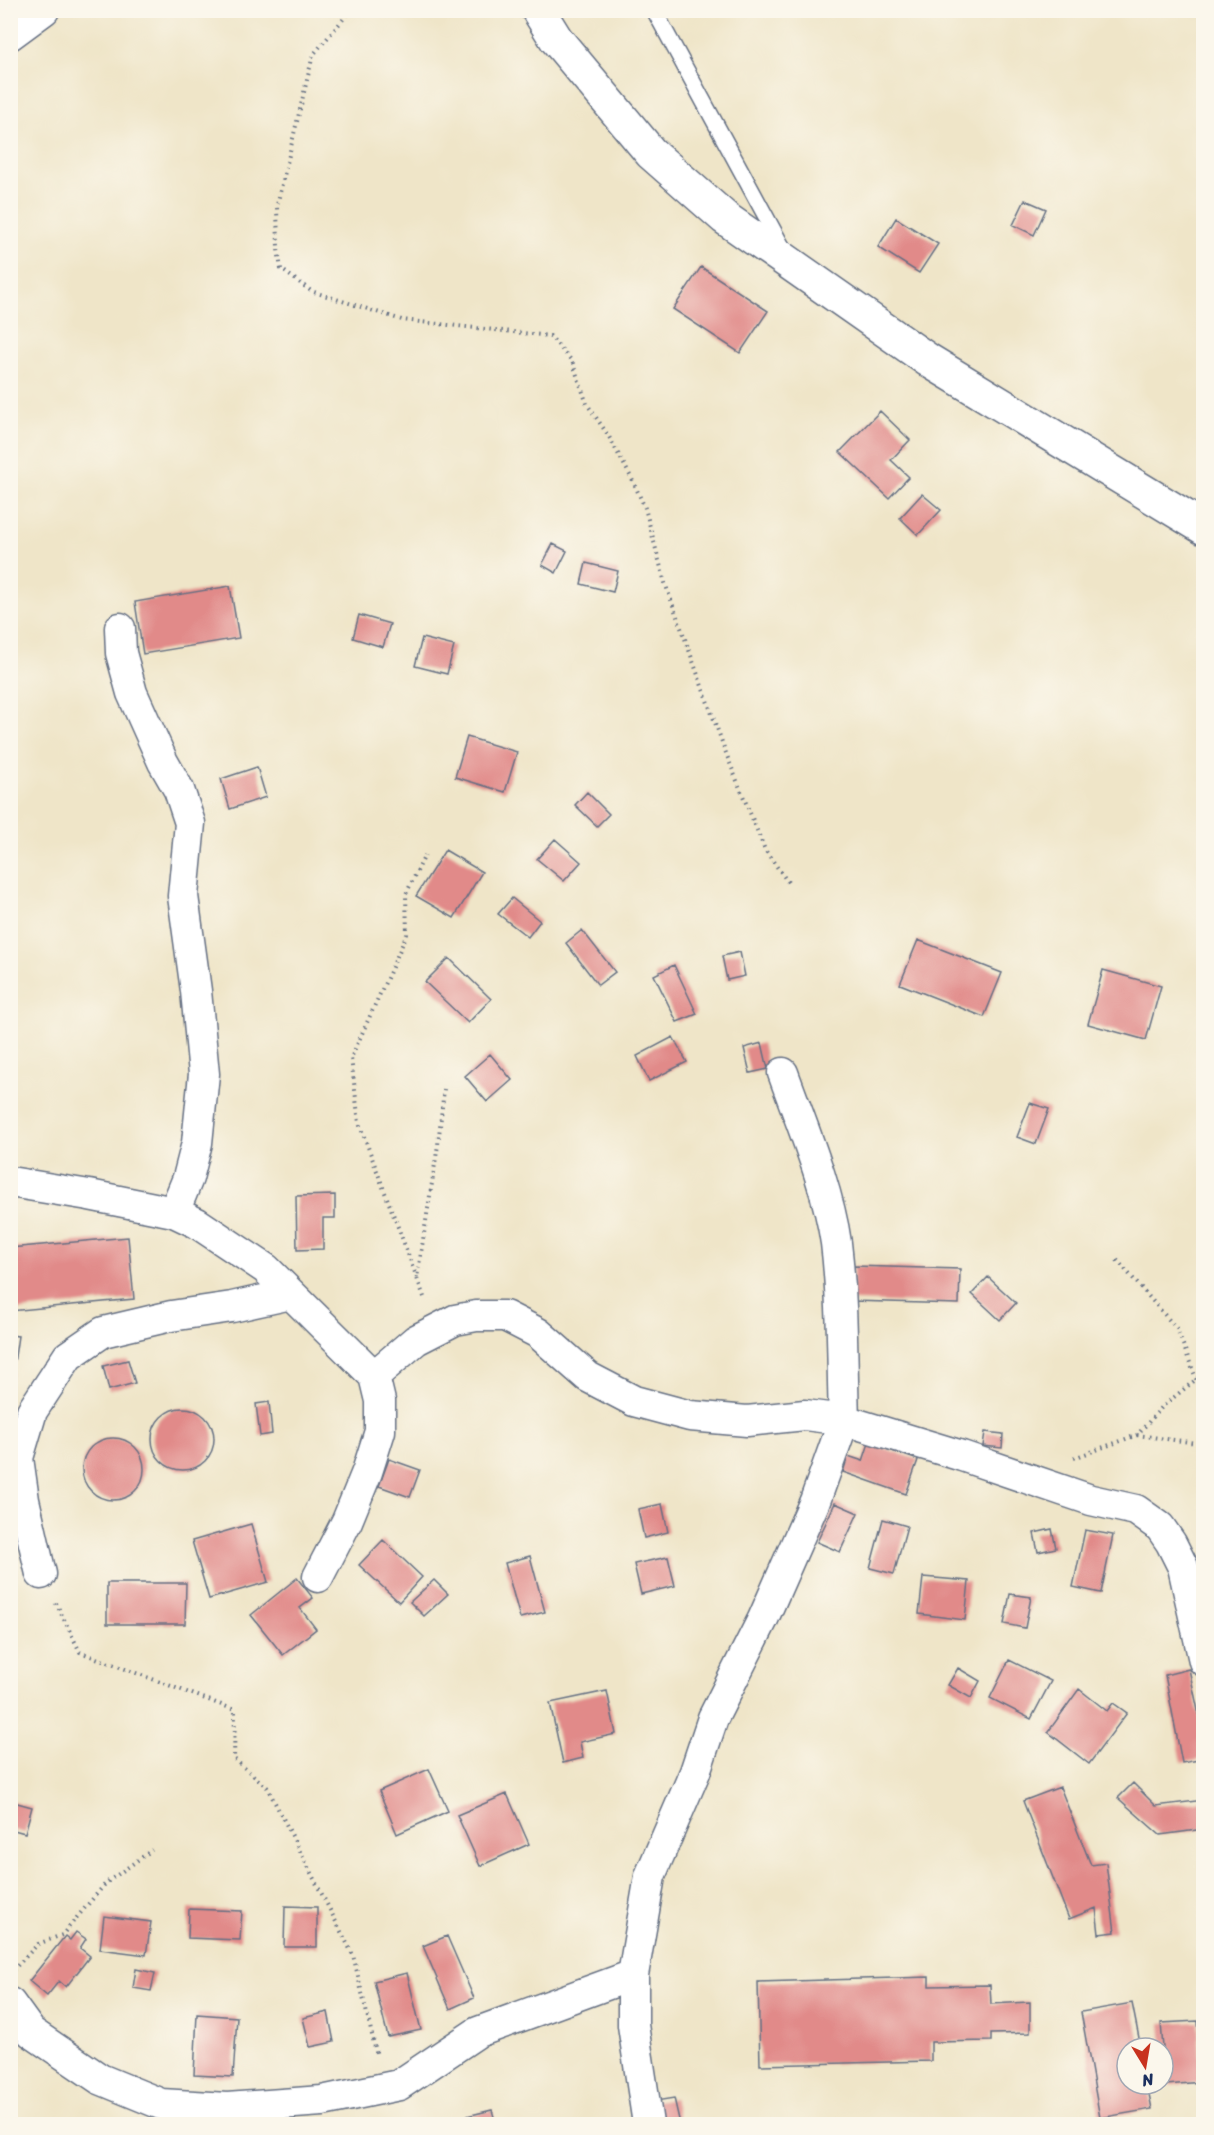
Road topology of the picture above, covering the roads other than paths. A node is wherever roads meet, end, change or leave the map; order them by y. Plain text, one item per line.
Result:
1 (44, 10) edge
2 (538, 10) edge
3 (654, 10) edge
4 (10, 35) edge
5 (792, 265) junction
6 (1203, 528) edge
7 (120, 628) dead end
8 (783, 1073) dead end
9 (10, 1182) edge
10 (174, 1212) junction
11 (291, 1294) junction
12 (374, 1376) junction
13 (844, 1420) junction
14 (41, 1574) road end
15 (318, 1577) dead end
16 (1203, 1661) edge
17 (633, 1975) junction
18 (10, 2003) edge
19 (648, 2124) edge

1 - 4 street
2 - 5 main road
3 - 5 lane
5 - 6 main road
7 - 10 street
8 - 13 street
9 - 10 street
10 - 11 street
11 - 12 street
11 - 14 street
12 - 13 street
12 - 15 street
13 - 16 street
13 - 17 street
17 - 18 street
17 - 19 street

